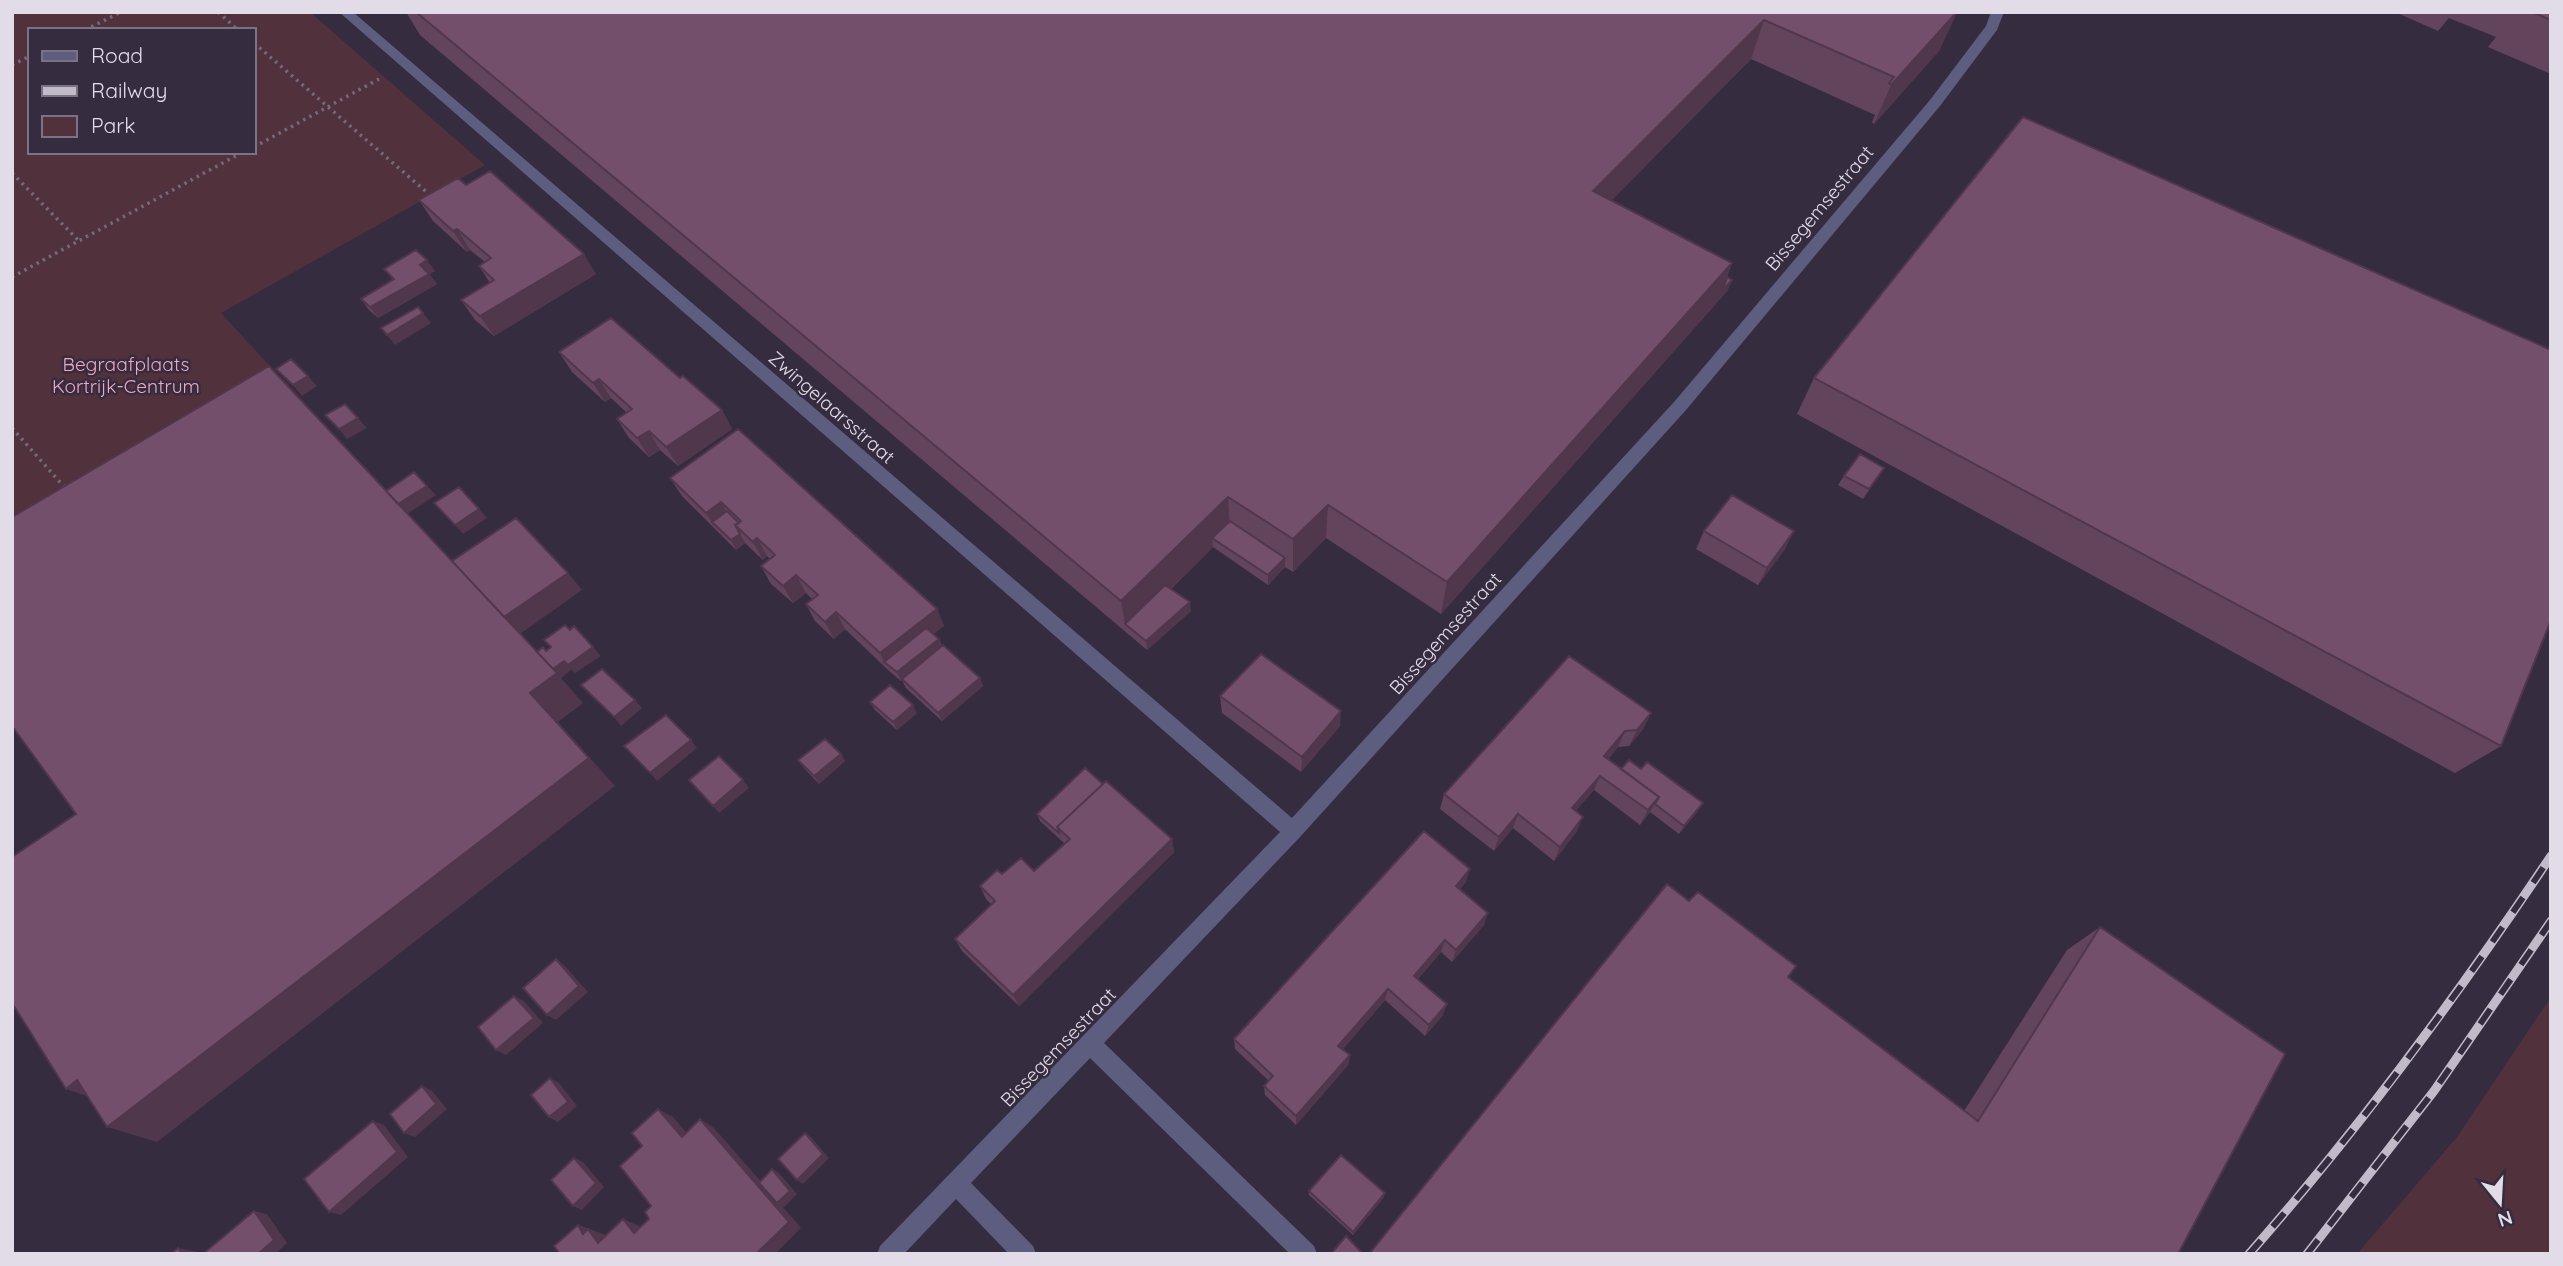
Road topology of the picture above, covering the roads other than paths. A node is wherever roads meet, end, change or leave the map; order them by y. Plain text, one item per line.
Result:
1 (345, 12) edge
2 (1998, 12) edge
3 (1293, 831) junction
4 (1090, 1043) junction
5 (956, 1183) junction
6 (888, 1254) edge
7 (1025, 1254) edge
8 (1306, 1254) edge

1 - 3 street, Zwingelaarsstraat
2 - 3 street, Bissegemsestraat
3 - 4 street, Bissegemsestraat
4 - 5 street, Bissegemsestraat
4 - 8 street
5 - 6 street, Bissegemsestraat
5 - 7 street

